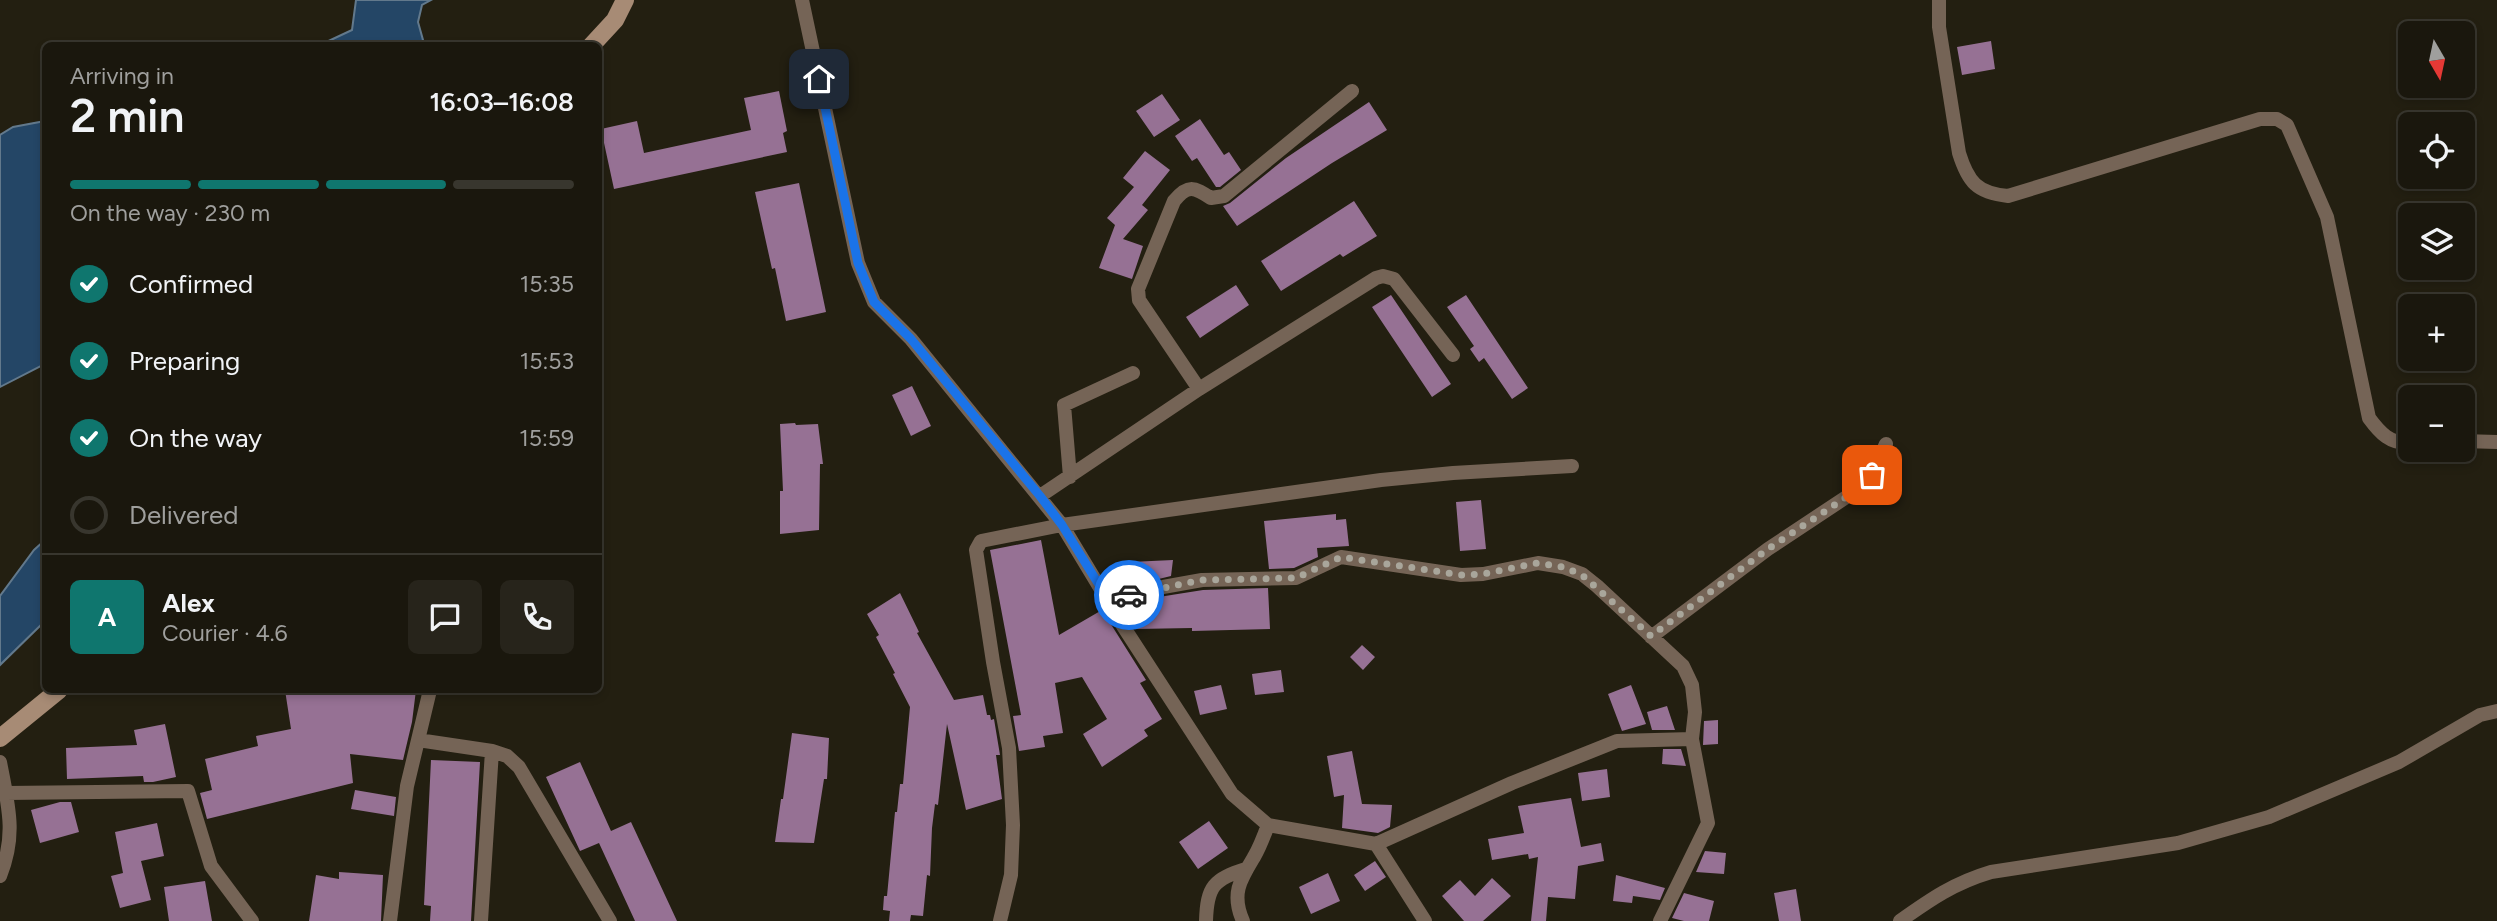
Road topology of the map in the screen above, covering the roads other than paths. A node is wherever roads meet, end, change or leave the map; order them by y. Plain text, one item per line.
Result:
1 (625, 0) edge
2 (802, 0) edge
3 (1939, 0) edge
4 (595, 42) edge
5 (1352, 91) dead end
6 (1453, 355) dead end
7 (1133, 373) dead end
8 (1199, 389) junction
9 (2398, 441) edge
10 (2475, 441) edge
11 (2497, 442) edge
12 (1886, 444) dead end
13 (1572, 466) dead end
14 (1070, 477) junction
15 (1040, 496) junction
16 (1062, 525) junction
17 (1109, 601) junction
18 (1651, 636) junction
19 (55, 693) edge
20 (429, 693) edge
21 (2497, 711) edge
22 (0, 738) edge
23 (1692, 739) junction
24 (418, 740) junction
25 (492, 751) junction
26 (0, 762) edge
27 (6, 793) junction
28 (1268, 825) junction
29 (1376, 844) junction
30 (1246, 869) junction
31 (0, 876) edge
32 (252, 921) edge
33 (390, 921) edge
34 (481, 921) edge
35 (610, 921) edge
36 (1000, 921) edge
37 (1206, 921) edge
38 (1243, 921) edge
39 (1425, 921) edge
40 (1660, 921) edge
41 (1900, 921) edge

1 - 4 main road
2 - 15 street
3 - 9 street
5 - 8 street
6 - 8 street
7 - 14 street
8 - 14 street
10 - 11 street
12 - 18 street
13 - 16 street
14 - 15 street
15 - 16 street
16 - 17 street
16 - 36 street
17 - 18 street
17 - 28 street
18 - 23 street
19 - 22 main road
20 - 24 street
21 - 41 street
23 - 29 street
23 - 40 street
24 - 25 street
24 - 33 street
25 - 34 street
25 - 35 street
26 - 27 street
27 - 31 street
27 - 32 street
28 - 29 street
28 - 30 street
29 - 39 street
30 - 37 street
30 - 38 street

